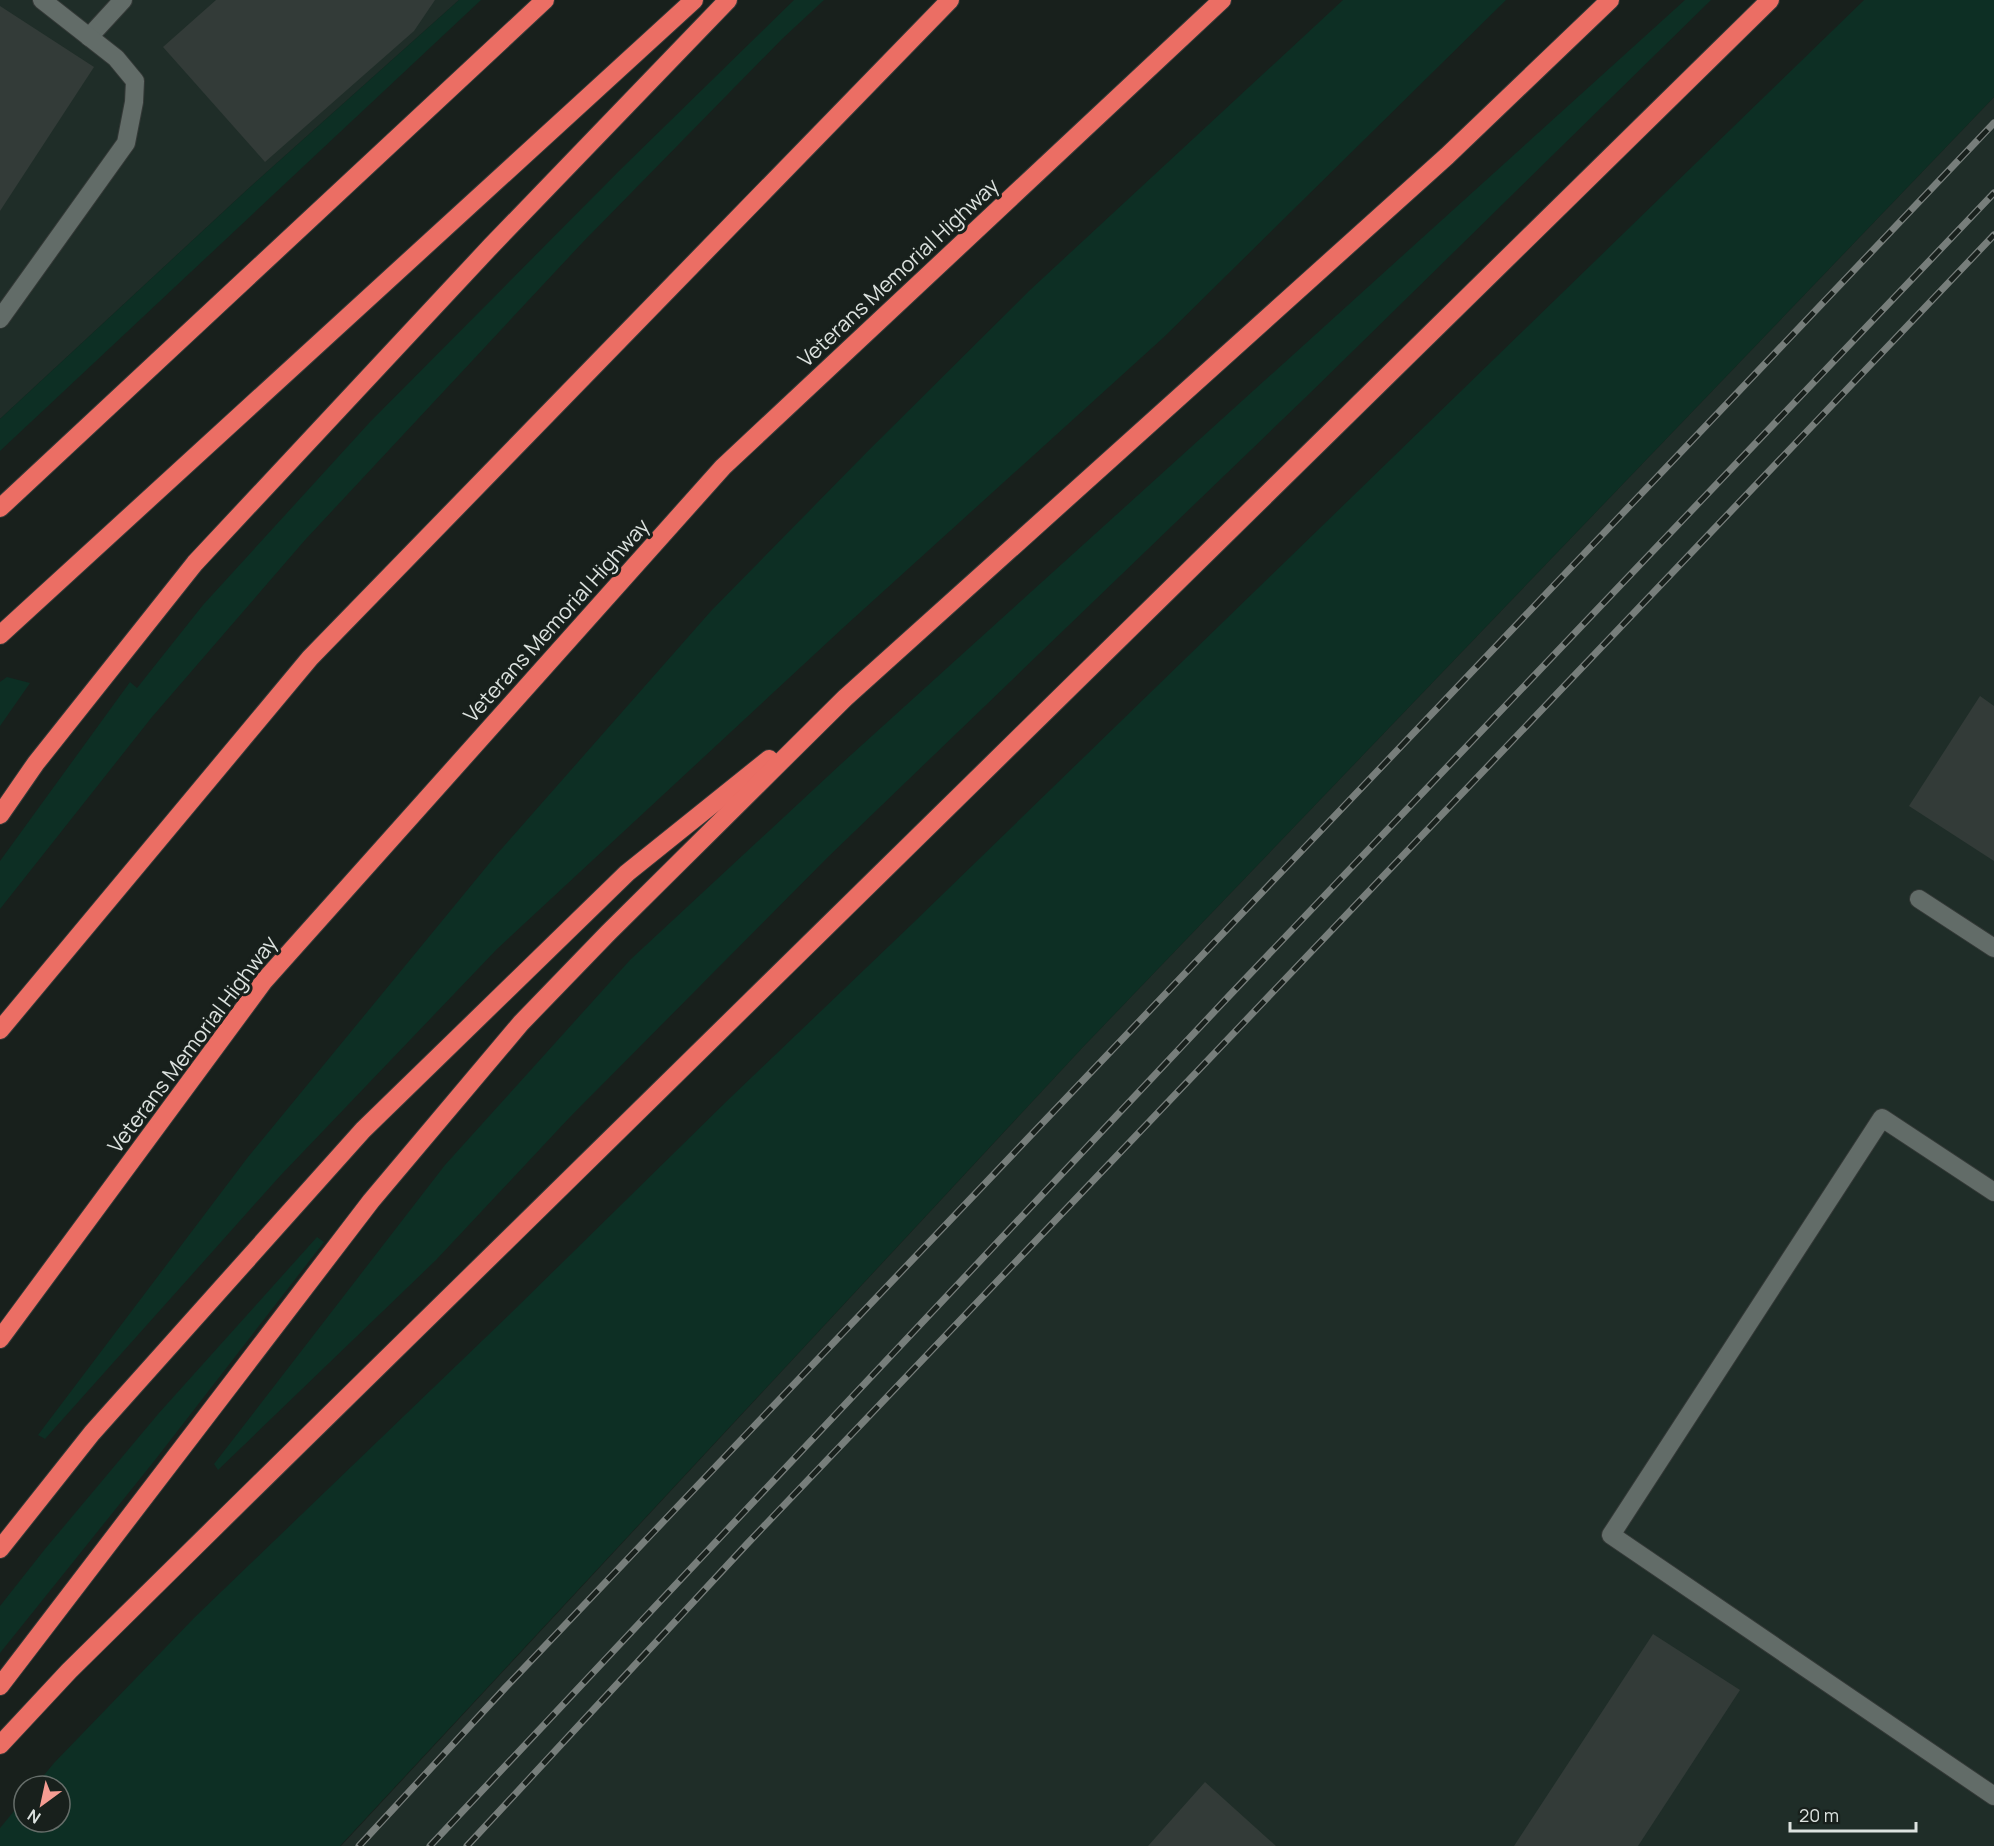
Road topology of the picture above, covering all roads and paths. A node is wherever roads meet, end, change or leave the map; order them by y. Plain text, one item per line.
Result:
1 (42, 0) edge
2 (123, 0) edge
3 (545, 0) edge
4 (694, 0) edge
5 (728, 0) edge
6 (950, 0) edge
7 (1222, 0) edge
8 (1610, 0) edge
9 (1770, 0) edge
10 (89, 37) junction
11 (0, 319) edge
12 (0, 508) edge
13 (0, 635) edge
14 (845, 698) junction
15 (0, 815) edge
16 (1919, 899) dead end
17 (1994, 948) edge
18 (0, 1030) edge
19 (1994, 1192) edge
20 (0, 1339) edge
21 (0, 1549) edge
22 (0, 1686) edge
23 (0, 1745) edge
24 (1994, 1796) edge

1 - 10 lane
2 - 10 lane
3 - 12 highway
4 - 13 highway
5 - 15 highway
6 - 18 highway
7 - 20 highway, Veterans Memorial Highway
8 - 14 highway
9 - 23 highway
10 - 11 lane
14 - 21 highway
14 - 22 highway
16 - 17 lane
19 - 24 lane

